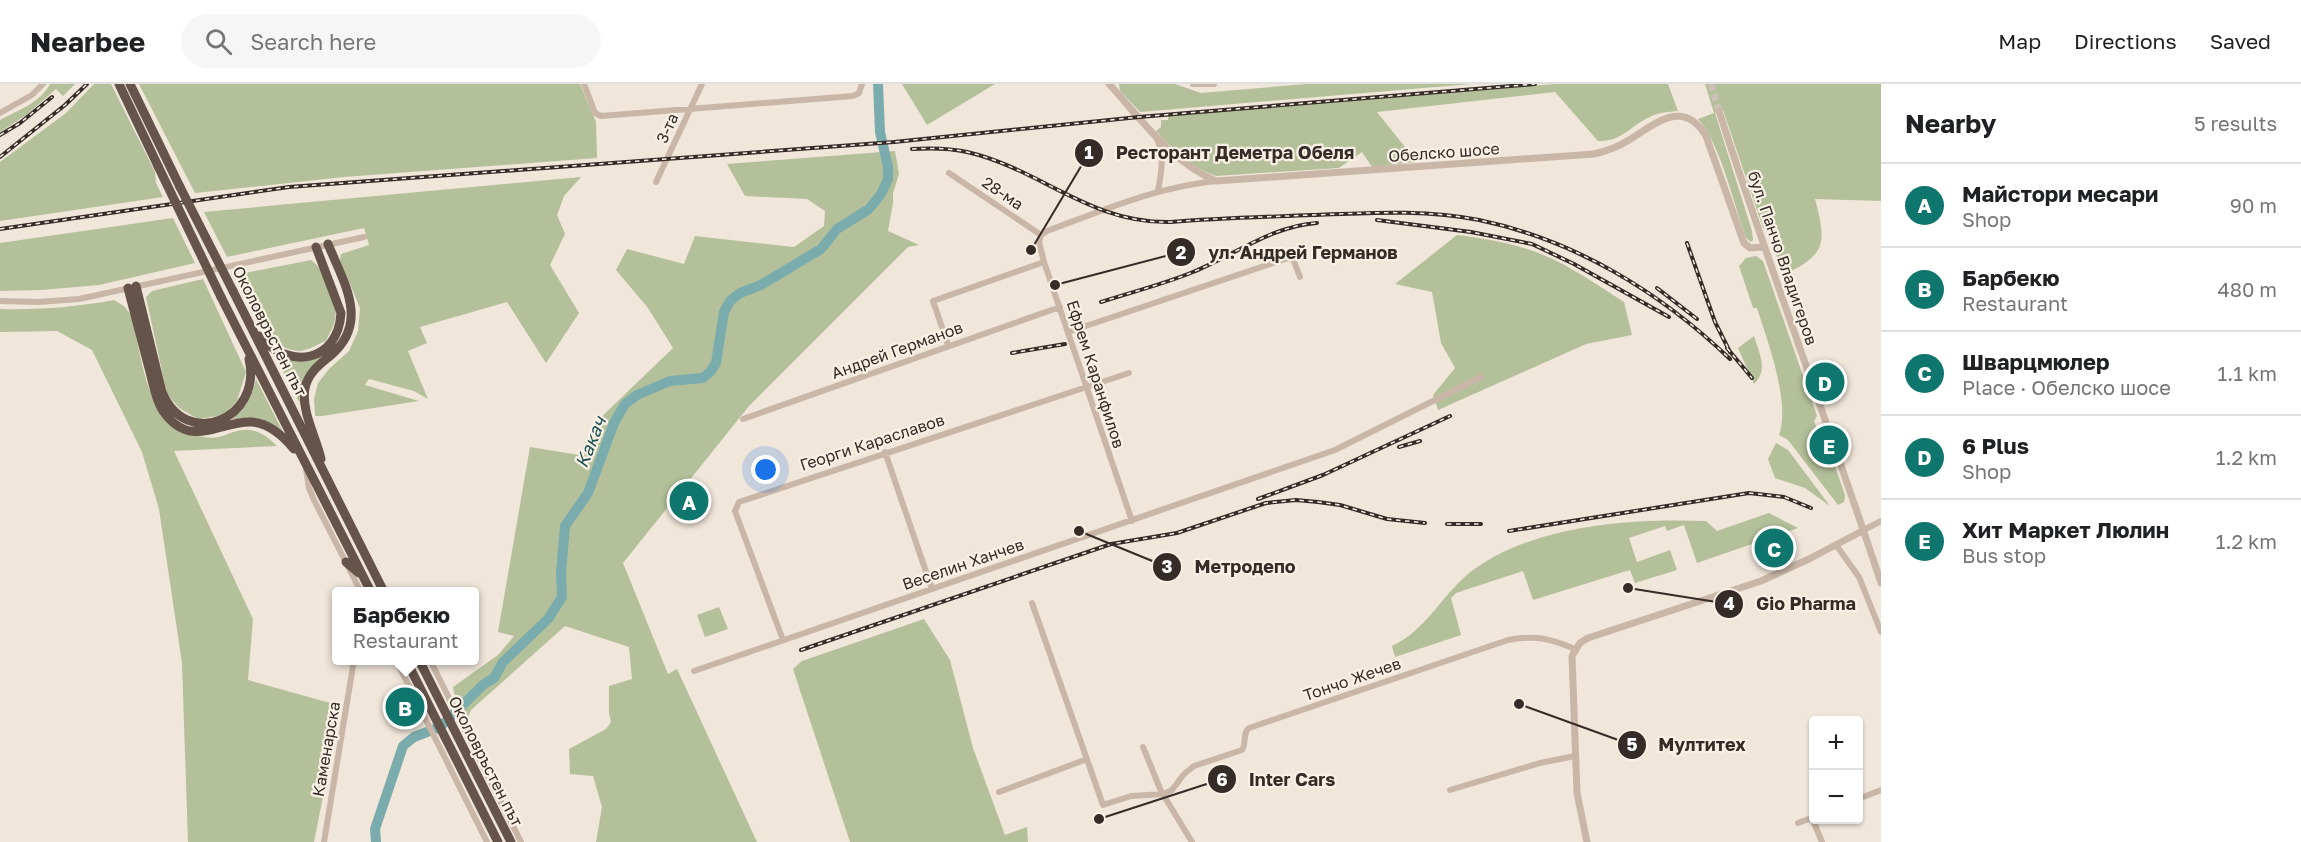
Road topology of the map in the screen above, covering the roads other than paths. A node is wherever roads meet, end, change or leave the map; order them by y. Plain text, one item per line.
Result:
1 (42, 84) edge
2 (119, 84) edge
3 (130, 84) edge
4 (584, 84) edge
5 (702, 84) edge
6 (862, 84) edge
7 (1193, 84) edge
8 (1214, 84) edge
9 (1110, 85) edge
10 (690, 110) junction
11 (1719, 111) tunnel mouth
12 (0, 113) edge
13 (1155, 136) junction
14 (949, 173) dead end
15 (1216, 181) junction
16 (656, 182) dead end
17 (1158, 191) junction
18 (1041, 235) junction
19 (364, 237) dead end
20 (328, 244) junction
21 (316, 247) junction
22 (1763, 247) junction
23 (1044, 262) junction
24 (1300, 277) dead end
25 (132, 287) junction
26 (0, 301) edge
27 (1060, 307) junction
28 (246, 319) junction
29 (235, 323) junction
30 (1068, 332) junction
31 (948, 345) junction
32 (1129, 373) dead end
33 (1481, 376) dead end
34 (1086, 386) junction
35 (743, 419) dead end
36 (885, 452) junction
37 (304, 463) junction
38 (323, 470) junction
39 (1132, 521) junction
40 (1881, 521) edge
41 (1864, 530) junction
42 (1836, 545) junction
43 (346, 562) junction
44 (363, 576) junction
45 (1881, 583) edge
46 (359, 587) edge
47 (369, 587) edge
48 (382, 587) edge
49 (932, 589) junction
50 (1032, 603) dead end
51 (1881, 632) edge
52 (783, 640) junction
53 (1575, 649) junction
54 (353, 665) edge
55 (399, 665) edge
56 (408, 665) edge
57 (422, 665) edge
58 (432, 665) edge
59 (694, 671) dead end
60 (444, 700) junction
61 (427, 711) junction
62 (457, 726) junction
63 (440, 738) junction
64 (1143, 747) dead end
65 (1575, 756) junction
66 (1087, 759) junction
67 (1450, 790) dead end
68 (1881, 790) edge
69 (999, 792) dead end
70 (1164, 794) junction
71 (1863, 797) edge
72 (1809, 819) edge
73 (1798, 823) dead end
74 (1815, 824) edge
75 (324, 842) edge
76 (487, 842) edge
77 (498, 842) edge
78 (511, 842) edge
79 (521, 842) edge
80 (1192, 842) edge
81 (1587, 842) edge
82 (1822, 842) edge

1 - 12 street
2 - 29 highway, Околовръстен път, bridge
3 - 28 highway, Околовръстен път, bridge
4 - 10 street
5 - 10 street, 3-та
6 - 10 street
7 - 8 street
9 - 13 street
10 - 16 street, 3-та
11 - 22 street, бул. Панчо Владигеров
13 - 15 street
13 - 17 street
14 - 18 street, 28-ма
15 - 17 street, Обелско шосе
15 - 22 street, Обелско шосе
17 - 18 street, Обелско шосе
18 - 23 street, Ефрем Каранфилов
19 - 20 street
20 - 21 street
20 - 38 highway
21 - 25 street
21 - 28 highway
22 - 41 street, бул. Панчо Владигеров
23 - 27 street, Ефрем Каранфилов
23 - 31 street
24 - 30 street
25 - 26 street
25 - 29 highway
25 - 37 highway
27 - 30 street, Ефрем Каранфилов
27 - 31 street, Андрей Германов
28 - 38 highway, Околовръстен път
29 - 37 highway, Околовръстен път
30 - 34 street, Ефрем Каранфилов
31 - 35 street, Андрей Германов
32 - 34 street, Георги Караславов
33 - 39 street, Веселин Ханчев
34 - 36 street, Георги Караславов
34 - 39 street, Ефрем Каранфилов
36 - 49 street
36 - 52 street, Георги Караславов
37 - 43 street
37 - 44 highway, Околовръстен път
38 - 48 highway, Околовръстен път
39 - 49 street, Веселин Ханчев
40 - 41 street
41 - 42 street
41 - 45 street, бул. Панчо Владигеров
42 - 51 street
42 - 53 street
43 - 44 highway
43 - 46 street
44 - 47 highway, Околовръстен път
49 - 52 street, Веселин Ханчев
50 - 66 street
52 - 59 street, Веселин Ханчев
53 - 65 street
53 - 70 street, Тончо Жечев
54 - 75 street, Каменарска
55 - 61 street
56 - 61 highway, Околовръстен път
57 - 60 highway, Околовръстен път
58 - 60 street
60 - 62 highway, Околовръстен път
61 - 63 highway, Околовръстен път
62 - 78 highway, Околовръстен път
62 - 79 street
63 - 76 street
63 - 77 highway, Околовръстен път
64 - 70 street
65 - 67 street
65 - 81 street
66 - 69 street
66 - 70 street
68 - 71 street
70 - 80 street
72 - 73 street
74 - 82 street

